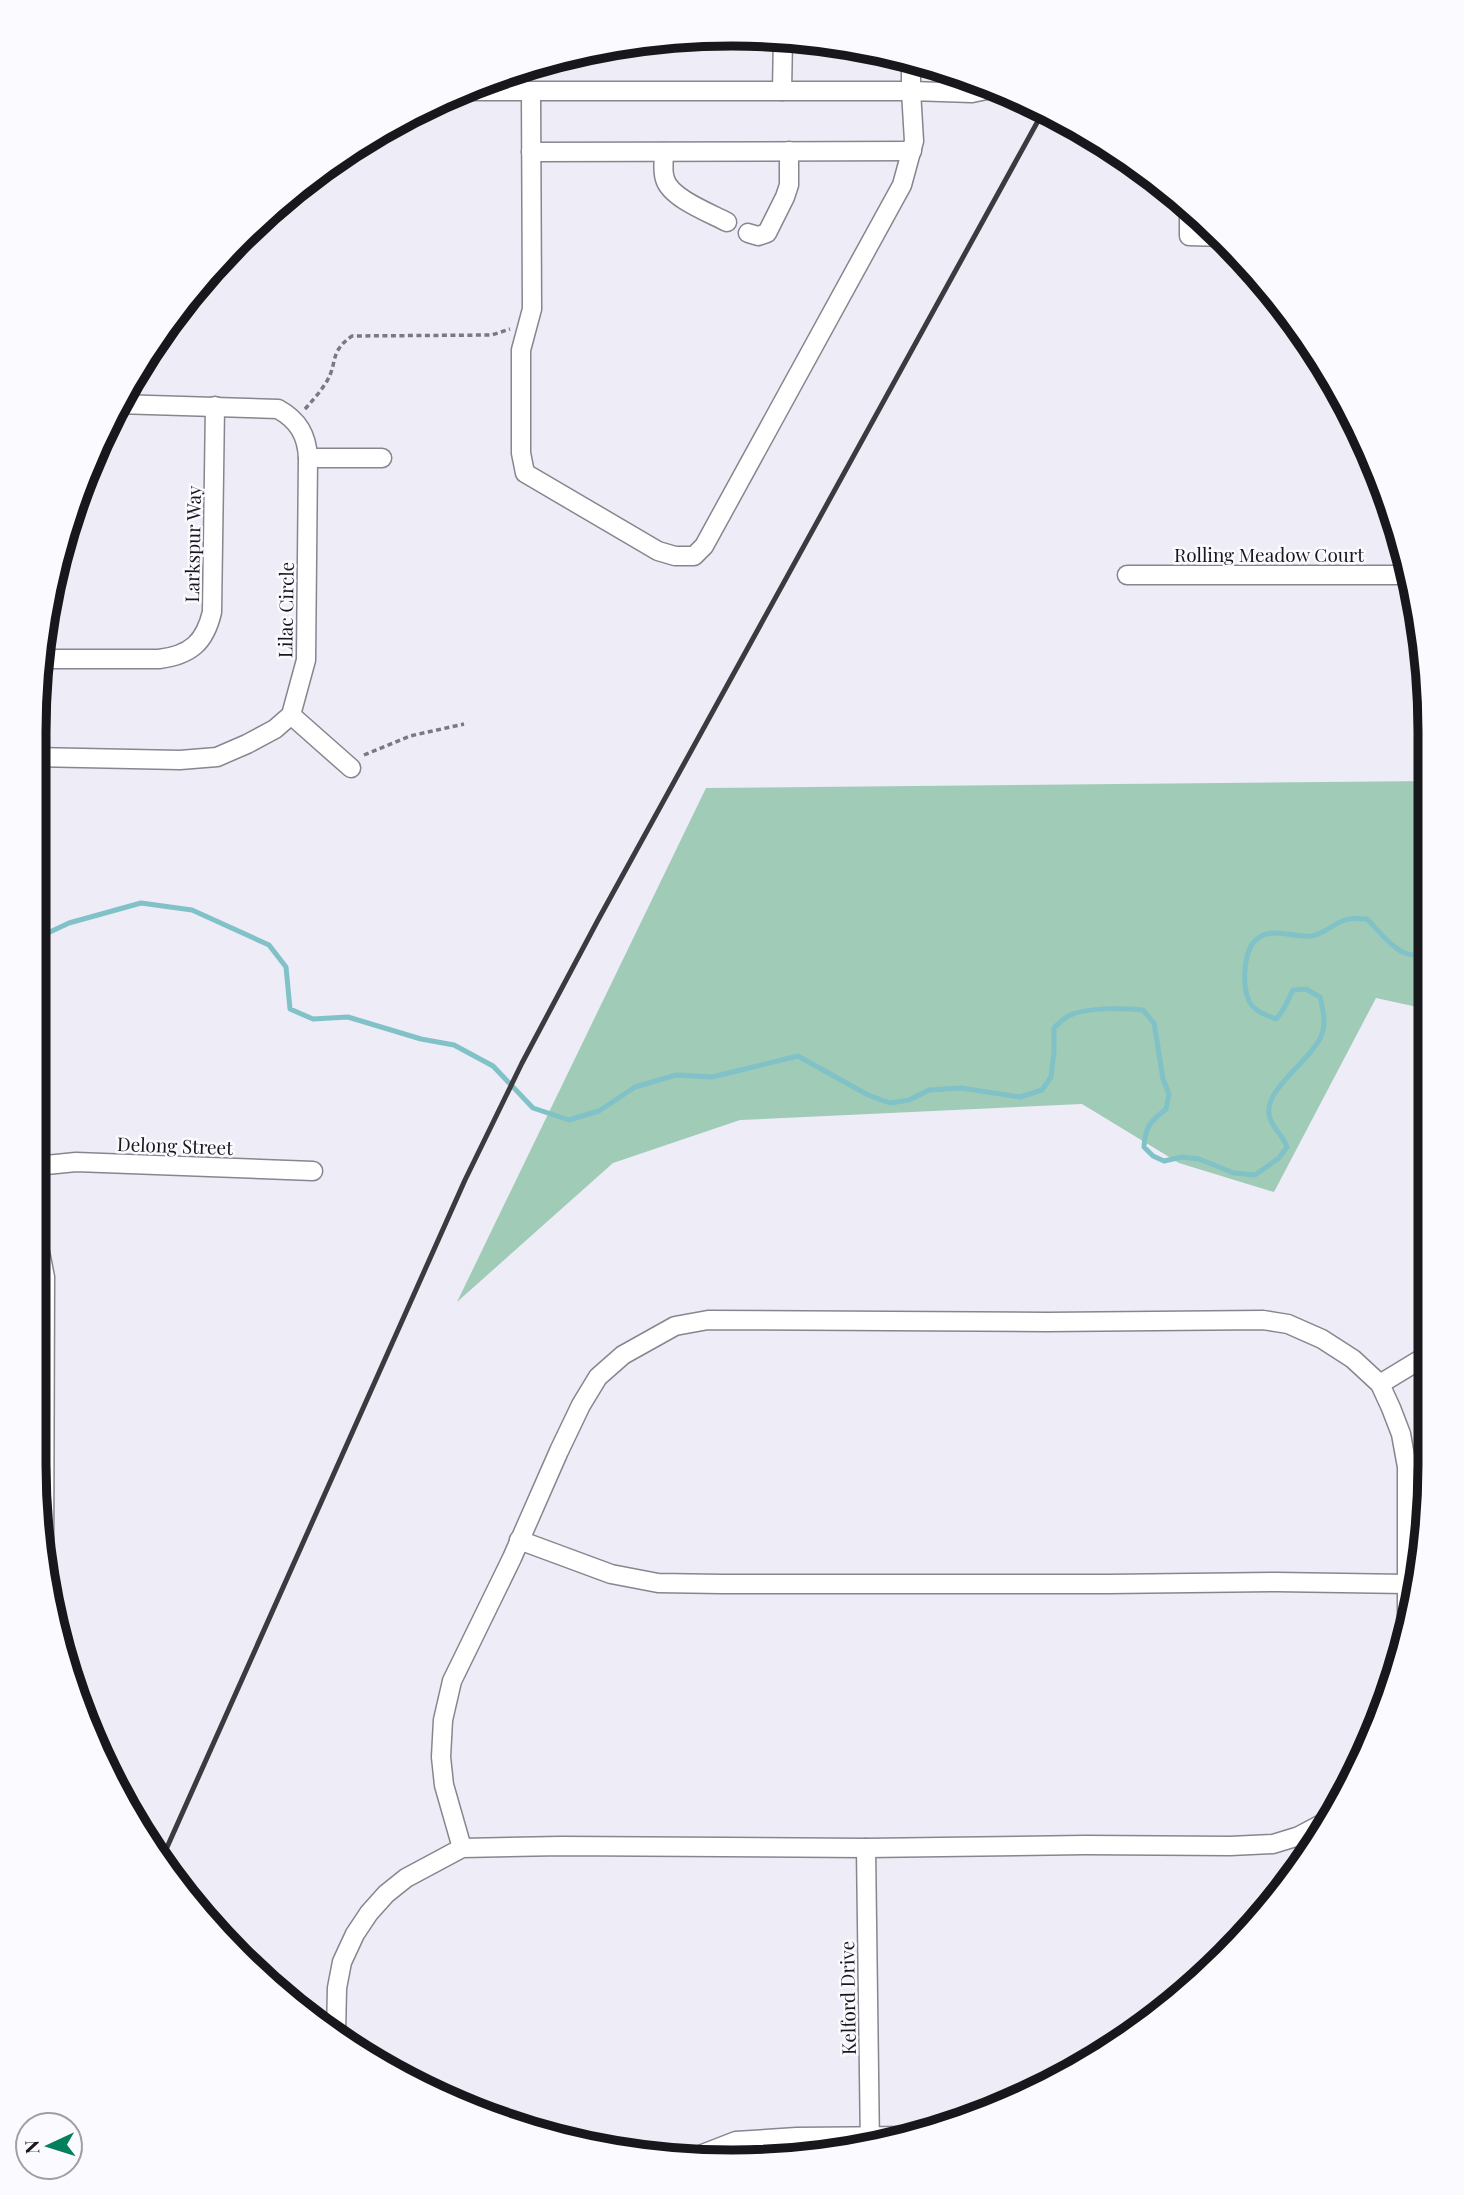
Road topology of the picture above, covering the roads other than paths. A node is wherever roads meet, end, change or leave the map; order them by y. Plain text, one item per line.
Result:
1 (783, 48) edge
2 (911, 69) edge
3 (963, 86) edge
4 (487, 91) edge
5 (531, 91) junction
6 (782, 91) junction
7 (911, 91) junction
8 (789, 151) junction
9 (912, 151) junction
10 (531, 152) junction
11 (664, 152) junction
12 (1189, 220) edge
13 (727, 222) dead end
14 (748, 233) dead end
15 (1206, 236) edge
16 (129, 405) edge
17 (215, 406) junction
18 (308, 458) junction
19 (383, 458) dead end
20 (1127, 575) dead end
21 (1400, 575) edge
22 (49, 659) edge
23 (291, 715) junction
24 (46, 757) edge
25 (348, 765) road end
26 (46, 1165) edge
27 (313, 1171) dead end
28 (1418, 1361) edge
29 (1380, 1384) junction
30 (519, 1540) junction
31 (1407, 1584) joint
32 (1313, 1829) edge
33 (462, 1848) junction
34 (866, 1848) junction
35 (336, 2024) edge
36 (870, 2135) edge
37 (834, 2142) edge
38 (715, 2149) edge

1 - 6 street
2 - 7 street
3 - 7 street
4 - 5 street
5 - 6 street
5 - 10 street
6 - 7 street
7 - 9 street
8 - 9 street
8 - 11 street
8 - 14 street
9 - 10 street
10 - 11 street
11 - 13 street
12 - 15 street
16 - 17 street
17 - 18 street, Lilac Circle
17 - 22 street, Larkspur Way
18 - 19 street
18 - 23 street, Lilac Circle
20 - 21 street, Rolling Meadow Court
23 - 24 street
23 - 25 street
26 - 27 street, Delong Street
28 - 29 street
29 - 30 street
29 - 31 street
30 - 31 street
30 - 33 street
32 - 34 street
33 - 34 street
33 - 35 street
34 - 36 street, Kelford Drive
37 - 38 street

